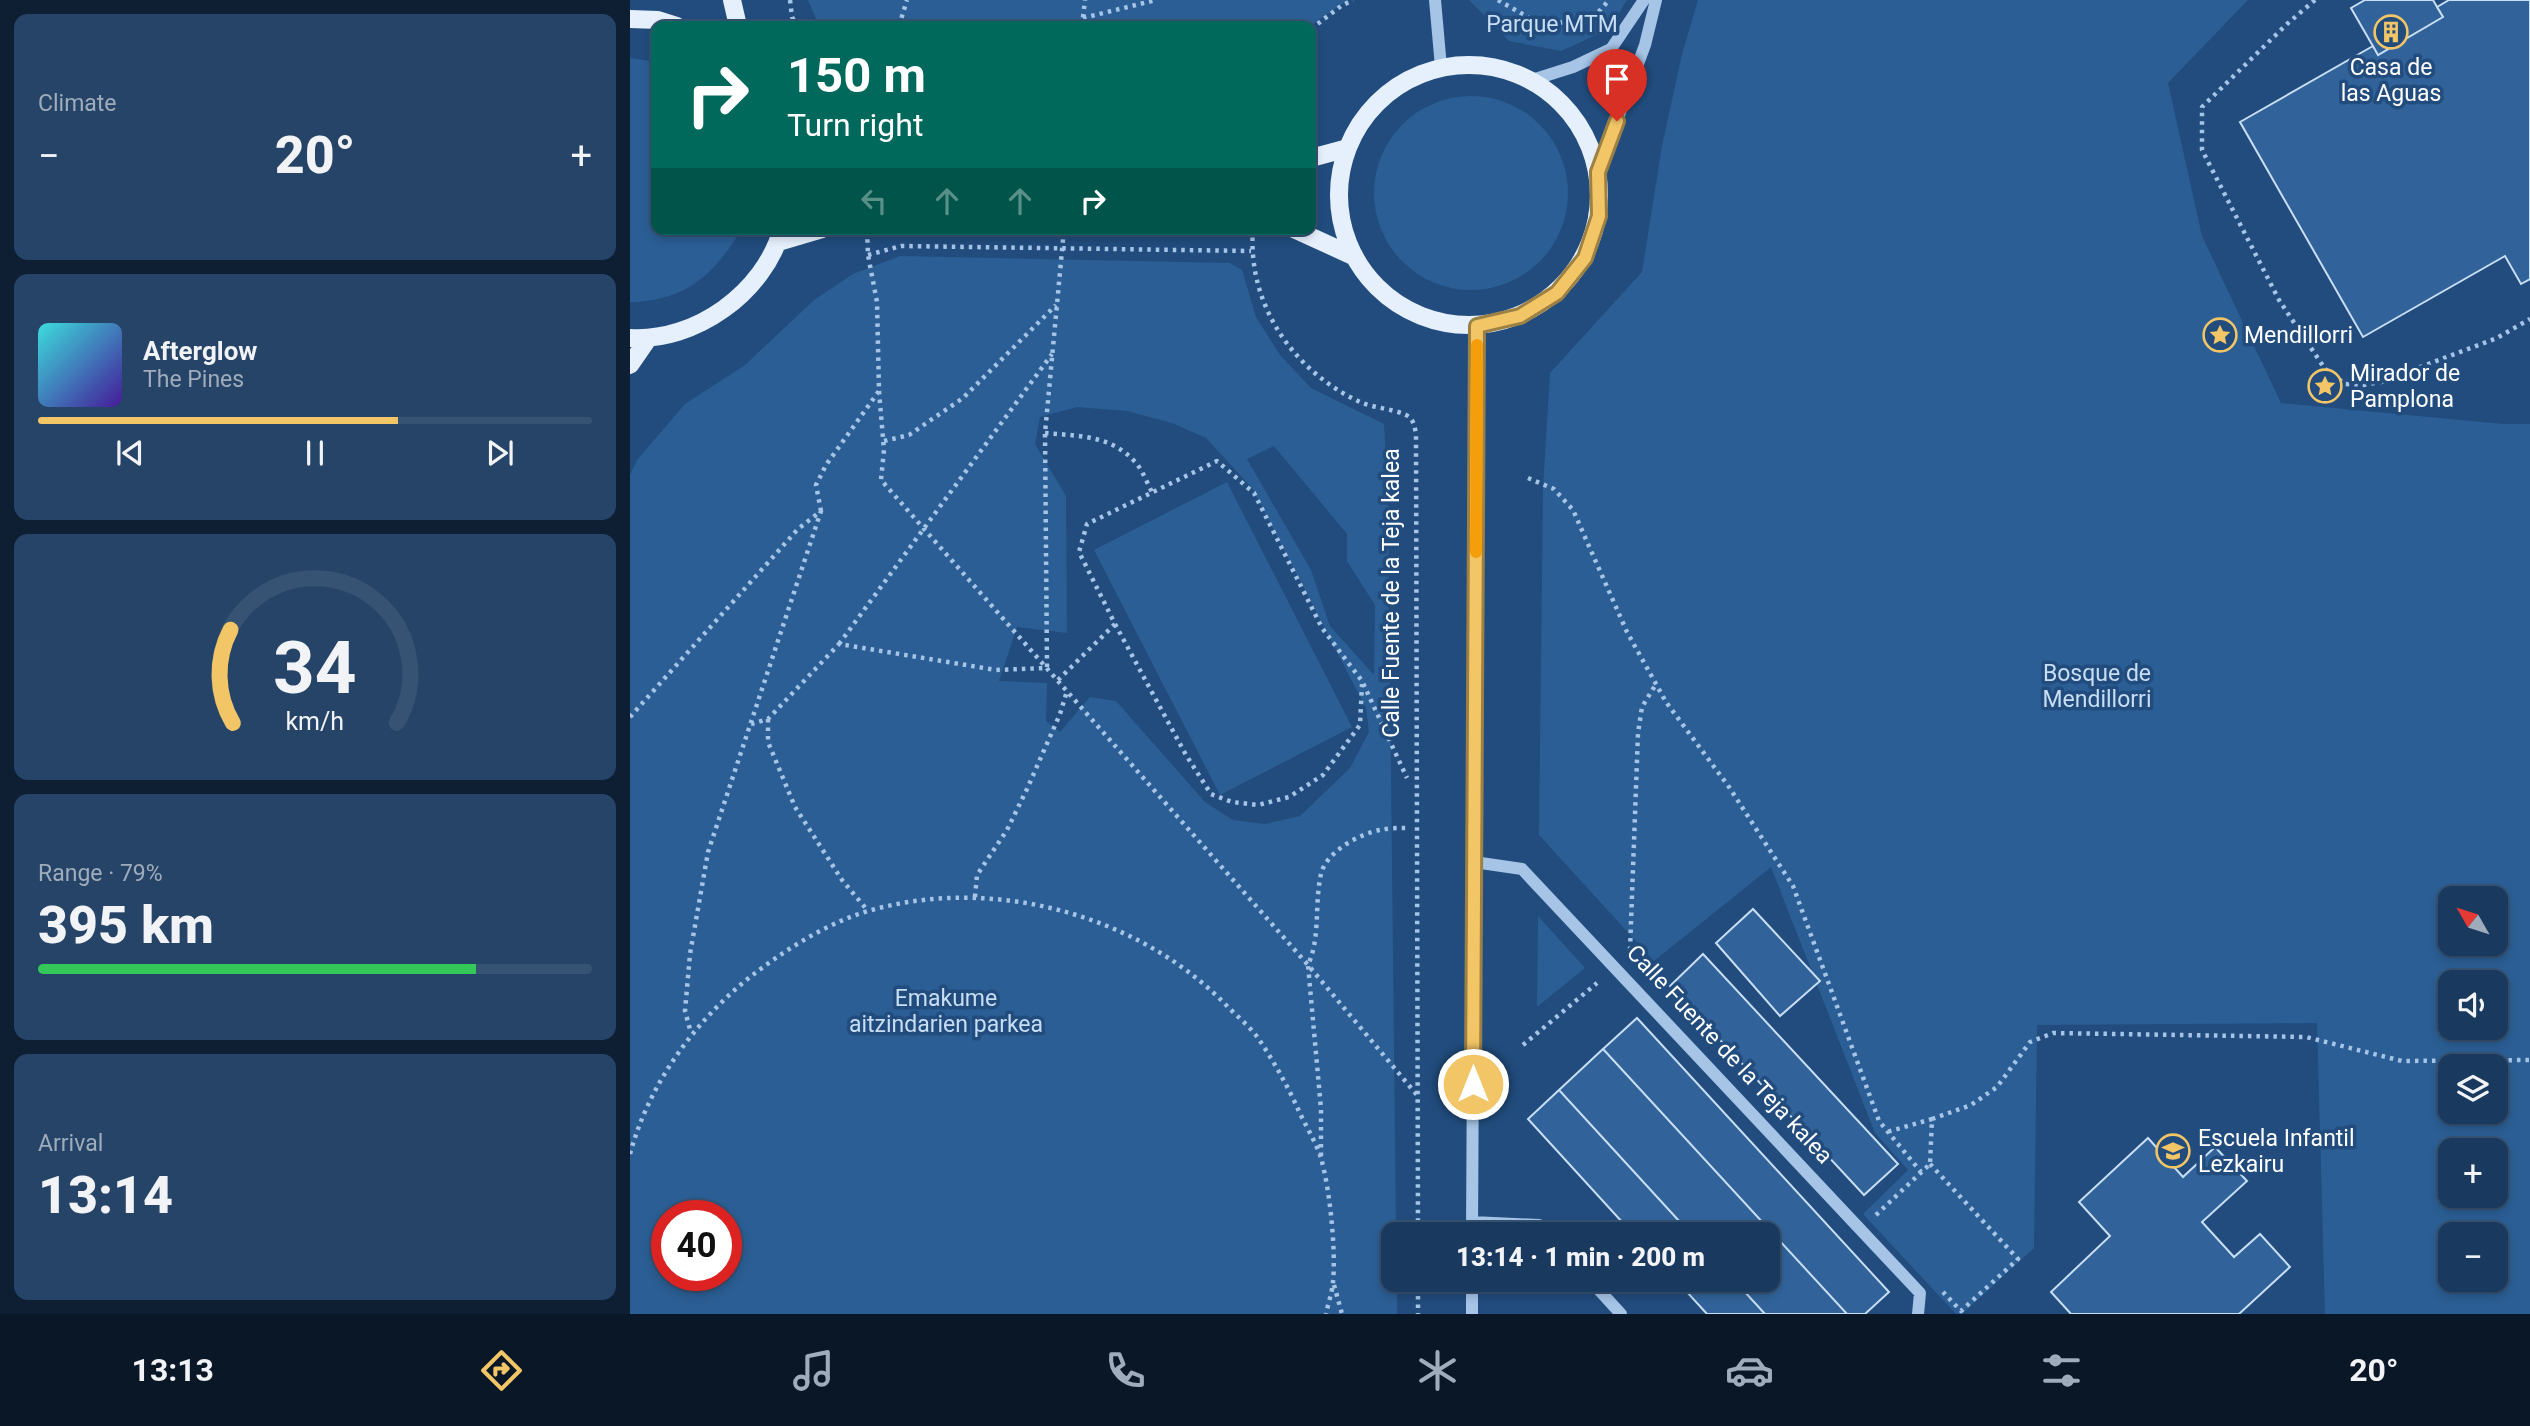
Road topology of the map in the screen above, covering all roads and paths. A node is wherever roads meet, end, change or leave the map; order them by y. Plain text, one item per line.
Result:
1 (732, 0) edge
2 (790, 0) edge
3 (907, 0) edge
4 (1085, 0) edge
5 (1156, 0) edge
6 (1353, 0) edge
7 (1435, 0) edge
8 (1498, 0) edge
9 (1609, 0) edge
10 (1644, 0) edge
11 (1656, 0) edge
12 (2315, 0) edge
13 (1083, 18) junction
14 (630, 19) edge
15 (661, 21) edge
16 (737, 21) edge
17 (794, 21) edge
18 (901, 21) edge
19 (1083, 21) edge
20 (1316, 25) edge
21 (1441, 67) junction
22 (1532, 80) junction
23 (1348, 148) junction
24 (1316, 158) edge
25 (1598, 172) junction
26 (867, 235) edge
27 (1063, 235) edge
28 (1252, 235) edge
29 (1307, 235) edge
30 (780, 236) edge
31 (1251, 251) junction
32 (868, 256) junction
33 (1353, 256) junction
34 (1057, 304) junction
35 (2530, 319) edge
36 (1477, 326) junction
37 (639, 339) edge
38 (1052, 354) junction
39 (630, 365) edge
40 (879, 391) junction
41 (1045, 433) junction
42 (884, 441) junction
43 (1528, 478) dead end
44 (1152, 492) junction
45 (821, 511) junction
46 (924, 528) junction
47 (1115, 624) junction
48 (839, 644) junction
49 (1047, 668) junction
50 (1058, 680) junction
51 (1362, 681) junction
52 (1656, 684) junction
53 (1067, 691) junction
54 (630, 717) edge
55 (768, 719) junction
56 (751, 725) junction
57 (1407, 778) dead end
58 (1407, 828) dead end
59 (1474, 862) junction
60 (975, 897) junction
61 (868, 911) junction
62 (1308, 965) junction
63 (1615, 968) junction
64 (691, 1034) junction
65 (1523, 1045) dead end
66 (2530, 1060) edge
67 (1418, 1095) junction
68 (1932, 1119) junction
69 (1887, 1132) junction
70 (630, 1154) edge
71 (1321, 1157) junction
72 (1930, 1164) junction
73 (1921, 1172) junction
74 (1418, 1222) edge
75 (1472, 1222) edge
76 (1860, 1230) junction
77 (1333, 1282) junction
78 (1935, 1283) dead end
79 (1418, 1292) edge
80 (1472, 1292) edge
81 (1601, 1292) edge
82 (1326, 1314) edge
83 (1342, 1314) edge
84 (1418, 1314) edge
85 (1472, 1314) edge
86 (1621, 1314) edge
87 (1918, 1314) edge

1 - 16 main road
2 - 17 path
3 - 18 path
4 - 13 path
5 - 13 path
6 - 20 path
7 - 21 street
8 - 9 path
10 - 22 street
11 - 25 street
12 - 35 path
13 - 19 path
14 - 15 main road
21 - 22 main road
21 - 23 main road
22 - 25 main road
23 - 24 main road
23 - 33 main road
25 - 36 main road
26 - 32 path
27 - 34 path
28 - 31 path
29 - 33 main road
30 - 37 main road
31 - 32 path, bridge
31 - 67 path, Calle Fuente de la Teja kalea
32 - 40 path
33 - 36 main road
34 - 38 path
34 - 42 path
36 - 59 street
37 - 39 main road
38 - 41 path
38 - 46 path
40 - 42 path
40 - 45 path
41 - 44 path
41 - 49 path
42 - 46 path
43 - 52 path
44 - 47 path
44 - 51 path
45 - 54 path
45 - 56 path
46 - 48 path
46 - 49 path
47 - 50 path
47 - 51 path
48 - 49 path
48 - 55 path
49 - 50 path
50 - 53 path
51 - 57 path
52 - 63 path
52 - 69 path
53 - 60 path
53 - 62 path
55 - 56 path
55 - 61 path
56 - 64 path
58 - 62 path
59 - 63 street, Calle Fuente de la Teja kalea
59 - 75 street
60 - 61 path
60 - 71 path
61 - 64 path
62 - 67 path
62 - 71 path
63 - 65 path
63 - 76 street, Calle Fuente de la Teja kalea
64 - 70 path
66 - 68 path
67 - 74 path, Calle Fuente de la Teja kalea
68 - 69 path
68 - 72 path
69 - 73 path
71 - 77 path
72 - 73 path
72 - 78 path
73 - 76 path
76 - 87 street, Calle Fuente de la Teja kalea
77 - 82 path
77 - 83 path
79 - 84 path
80 - 85 street
81 - 86 street

